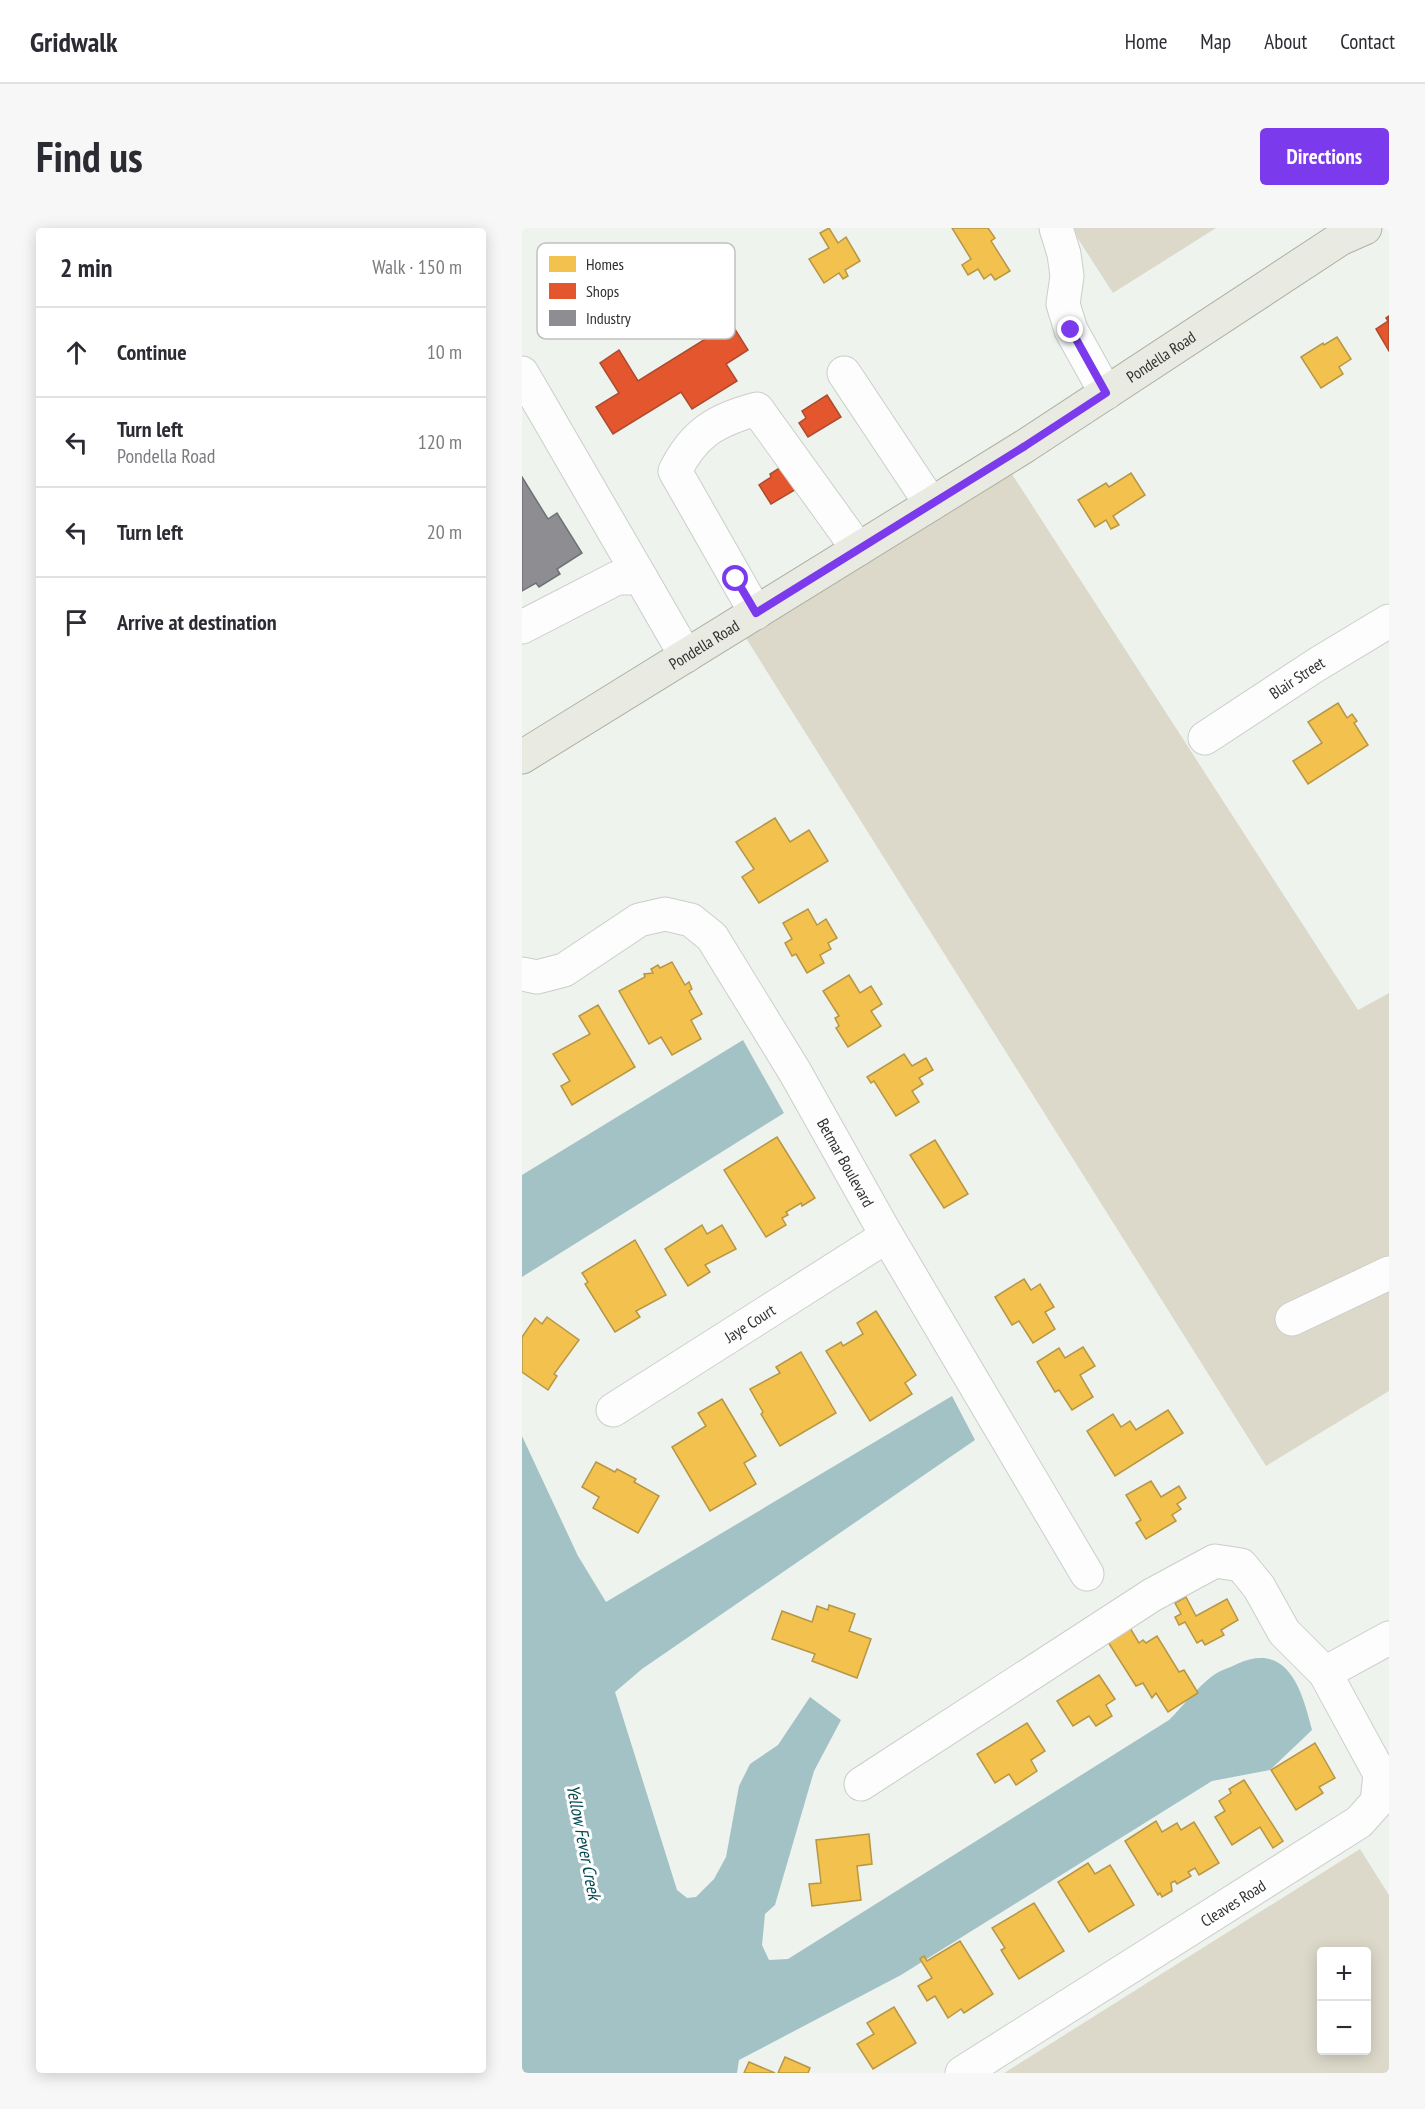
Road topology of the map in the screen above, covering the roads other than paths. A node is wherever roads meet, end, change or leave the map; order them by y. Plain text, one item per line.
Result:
1 (1056, 228) edge
2 (1352, 232) edge
3 (522, 373) edge
4 (844, 373) dead end
5 (1106, 393) junction
6 (931, 504) junction
7 (858, 549) junction
8 (641, 578) junction
9 (756, 613) junction
10 (1389, 621) edge
11 (522, 627) edge
12 (686, 656) junction
13 (1205, 738) dead end
14 (522, 757) edge
15 (522, 974) edge
16 (887, 1236) junction
17 (1389, 1273) edge
18 (1292, 1319) dead end
19 (613, 1410) dead end
20 (1087, 1574) dead end
21 (1389, 1638) edge
22 (1325, 1674) junction
23 (861, 1784) dead end
24 (962, 2073) edge

1 - 5 street
2 - 5 main road, Pondella Road
3 - 8 street
4 - 6 street
5 - 6 main road, Pondella Road
6 - 7 main road, Pondella Road
7 - 9 main road, Pondella Road
7 - 9 street
8 - 11 street
8 - 12 street
9 - 12 main road, Pondella Road
10 - 13 street, Blair Street
12 - 14 main road, Pondella Road
15 - 16 street, Betmar Boulevard
16 - 19 street, Jaye Court
16 - 20 street, Betmar Boulevard
17 - 18 street
21 - 22 street
22 - 23 street, Cleaves Road
22 - 24 street, Cleaves Road

